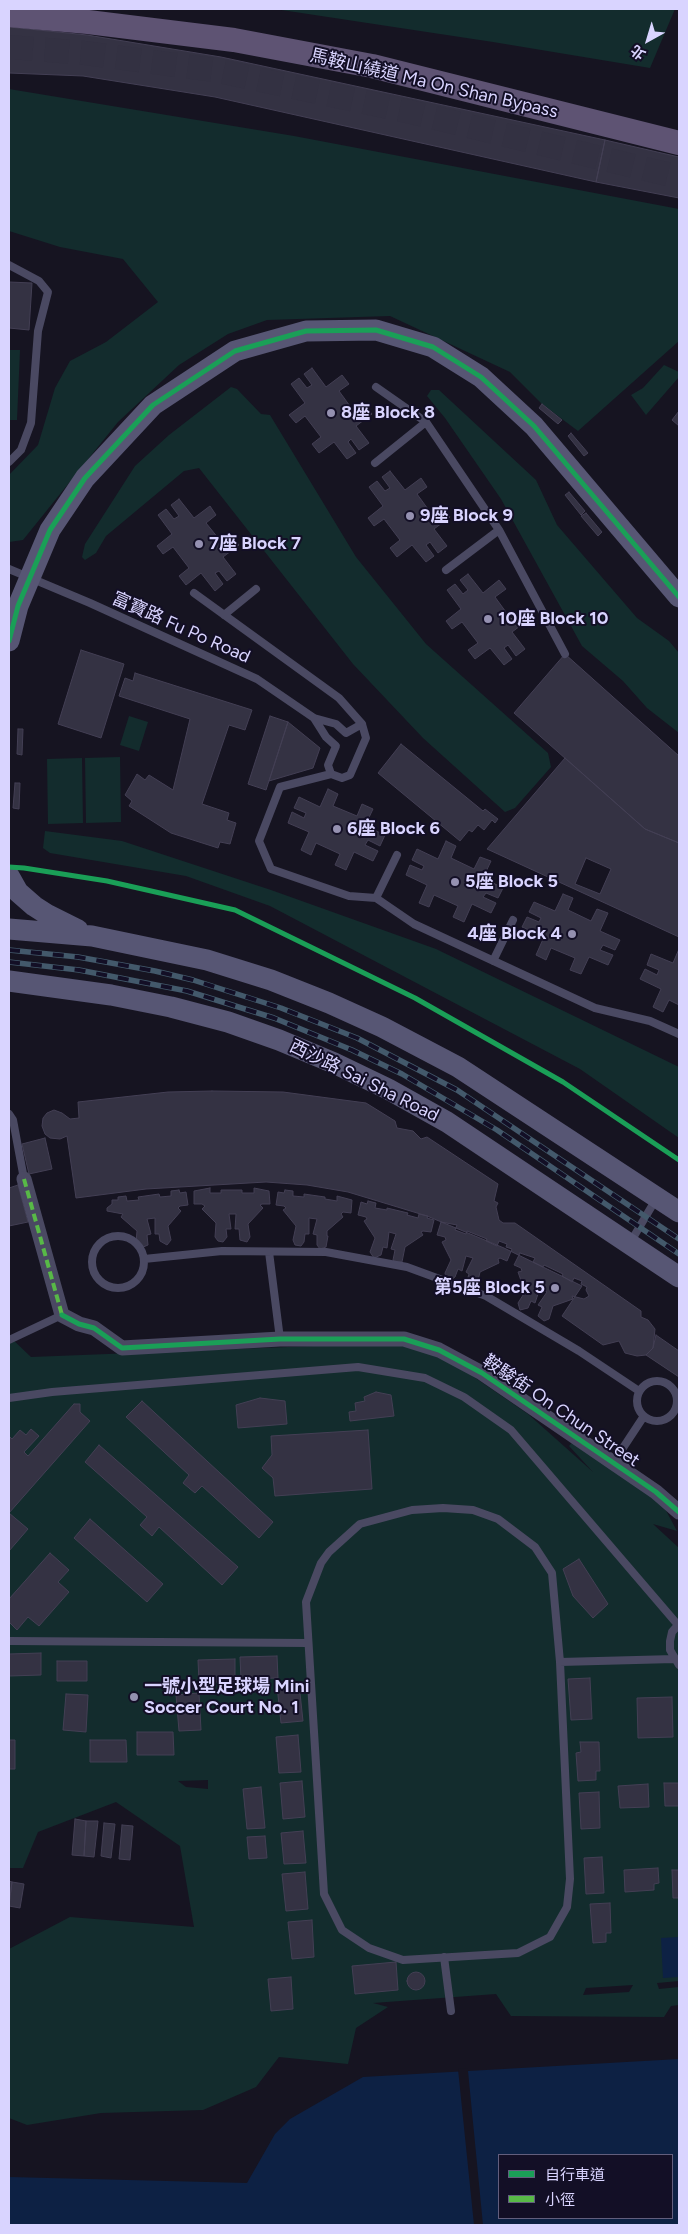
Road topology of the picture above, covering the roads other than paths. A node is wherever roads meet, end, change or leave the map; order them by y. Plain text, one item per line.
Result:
1 (9, 15) edge
2 (679, 143) edge
3 (9, 266) edge
4 (376, 386) dead end
5 (426, 422) junction
6 (9, 462) edge
7 (375, 463) dead end
8 (499, 530) junction
9 (9, 570) edge
10 (446, 570) dead end
11 (28, 578) junction
12 (256, 589) dead end
13 (194, 594) dead end
14 (679, 597) edge
15 (224, 615) junction
16 (9, 641) edge
17 (565, 654) dead end
18 (314, 718) junction
19 (362, 724) junction
20 (346, 733) junction
21 (336, 746) junction
22 (331, 774) junction
23 (397, 854) dead end
24 (9, 876) edge
25 (376, 898) junction
26 (513, 920) dead end
27 (9, 929) edge
28 (92, 936) junction
29 (493, 961) junction
30 (9, 981) edge
31 (679, 1034) edge
32 (9, 1114) edge
33 (24, 1179) joint
34 (657, 1197) junction
35 (679, 1212) edge
36 (629, 1244) junction
37 (269, 1252) junction
38 (144, 1259) junction
39 (679, 1277) edge
40 (62, 1315) junction
41 (280, 1339) junction
42 (9, 1340) edge
43 (639, 1391) junction
44 (9, 1398) edge
45 (673, 1414) junction
46 (644, 1416) junction
47 (679, 1422) edge
48 (613, 1463) junction
49 (679, 1512) edge
50 (679, 1624) edge
51 (9, 1642) edge
52 (308, 1643) junction
53 (560, 1662) junction
54 (676, 1662) edge
55 (444, 1957) junction
56 (451, 2011) dead end

1 - 2 main road, 馬鞍山繞道 Ma On Shan Bypass
3 - 6 lane
4 - 5 lane
5 - 7 lane
5 - 8 lane
8 - 10 lane
8 - 17 lane
9 - 11 lane, 富寶路 Fu Po Road
11 - 14 main road
11 - 16 main road
11 - 18 lane, 富寶路 Fu Po Road
12 - 15 lane
13 - 15 lane
15 - 19 lane
18 - 20 lane, 富寶路 Fu Po Road
18 - 21 lane, 富寶路 Fu Po Road
19 - 20 lane
19 - 22 lane
20 - 21 lane
21 - 22 lane
22 - 25 lane
23 - 25 lane
24 - 28 main road
25 - 29 lane
26 - 29 lane
27 - 28 main road
28 - 34 main road
29 - 31 lane
30 - 36 main road, 西沙路 Sai Sha Road
32 - 33 lane
33 - 40 street
34 - 35 main road
34 - 36 lane
36 - 39 main road, 西沙路 Sai Sha Road
37 - 38 lane
37 - 41 lane
37 - 43 lane
38 - 38 lane
40 - 41 street, 鞍駿街 On Chun Street
40 - 42 lane
41 - 48 street, 鞍駿街 On Chun Street
43 - 45 lane
43 - 46 lane
44 - 50 lane
45 - 46 lane
45 - 47 lane
46 - 48 lane
48 - 49 street, 鞍駿街 On Chun Street
50 - 54 lane
51 - 52 lane
52 - 53 lane
52 - 55 lane
53 - 54 lane
53 - 55 lane
55 - 56 lane

